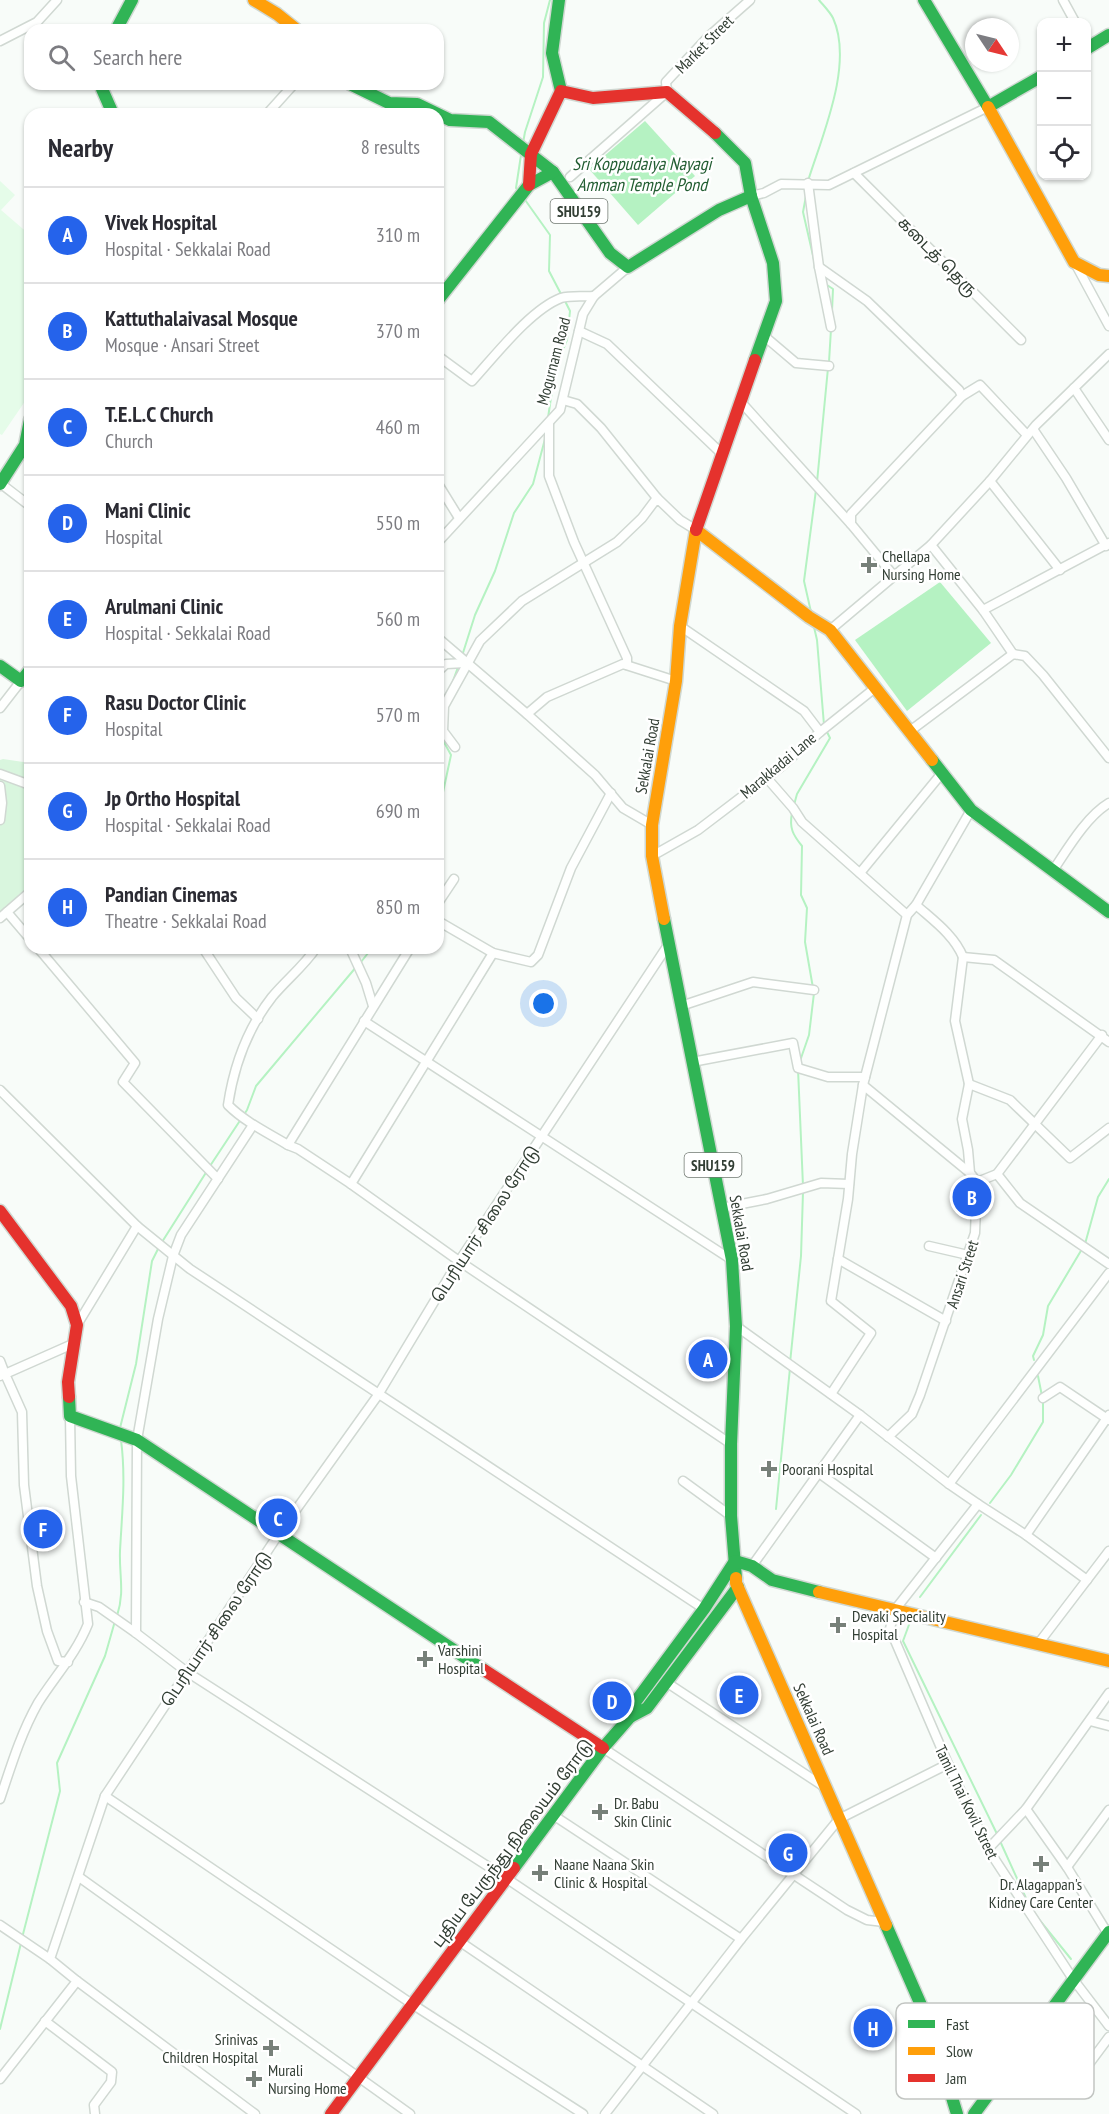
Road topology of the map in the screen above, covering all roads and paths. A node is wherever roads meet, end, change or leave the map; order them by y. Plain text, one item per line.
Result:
1 (57, 0) edge
2 (132, 0) edge
3 (254, 0) edge
4 (560, 0) edge
5 (750, 0) edge
6 (924, 0) edge
7 (1063, 0) edge
8 (1073, 18) edge
9 (33, 24) edge
10 (120, 24) edge
11 (290, 24) edge
12 (24, 29) edge
13 (1109, 35) edge
14 (0, 41) edge
15 (1109, 43) edge
16 (1091, 46) edge
17 (1091, 48) edge
18 (1037, 79) edge
19 (1037, 85) edge
20 (102, 90) edge
21 (289, 90) edge
22 (362, 90) edge
23 (561, 91) junction
24 (667, 92) junction
25 (110, 108) edge
26 (272, 108) edge
27 (427, 108) edge
28 (990, 110) junction
29 (444, 117) edge
30 (531, 154) junction
31 (553, 172) junction
32 (854, 173) junction
33 (570, 177) dead end
34 (808, 183) junction
35 (529, 185) junction
36 (751, 196) junction
37 (1074, 262) junction
38 (628, 267) junction
39 (819, 267) junction
40 (1109, 276) edge
41 (444, 292) edge
42 (594, 296) junction
43 (1109, 326) edge
44 (831, 327) dead end
45 (579, 331) junction
46 (763, 335) junction
47 (1021, 340) dead end
48 (1109, 354) edge
49 (444, 360) edge
50 (829, 366) dead end
51 (1074, 388) junction
52 (962, 396) junction
53 (563, 400) junction
54 (740, 401) junction
55 (549, 423) junction
56 (1030, 432) junction
57 (1109, 440) edge
58 (24, 451) edge
59 (722, 454) junction
60 (1, 481) edge
61 (990, 481) junction
62 (444, 494) edge
63 (657, 498) junction
64 (24, 501) edge
65 (459, 518) junction
66 (851, 524) junction
67 (696, 530) junction
68 (444, 535) edge
69 (1108, 544) edge
70 (931, 545) junction
71 (583, 562) junction
72 (1060, 570) junction
73 (894, 576) junction
74 (983, 610) junction
75 (680, 626) junction
76 (830, 630) junction
77 (444, 643) edge
78 (1013, 654) junction
79 (466, 663) junction
80 (627, 665) junction
81 (0, 666) edge
82 (444, 666) edge
83 (24, 677) edge
84 (21, 681) junction
85 (676, 681) junction
86 (875, 688) junction
87 (444, 706) edge
88 (0, 708) edge
89 (527, 714) junction
90 (444, 731) edge
91 (910, 731) junction
92 (820, 732) junction
93 (455, 747) dead end
94 (1109, 758) edge
95 (942, 773) junction
96 (0, 774) edge
97 (766, 777) junction
98 (24, 782) edge
99 (0, 786) edge
100 (611, 794) junction
101 (1109, 803) edge
102 (971, 810) junction
103 (0, 820) edge
104 (652, 825) junction
105 (652, 856) junction
106 (1054, 869) junction
107 (860, 873) junction
108 (454, 879) dead end
109 (444, 894) edge
110 (24, 897) edge
111 (916, 905) junction
112 (1109, 912) edge
113 (4, 915) edge
114 (906, 915) junction
115 (444, 924) edge
116 (24, 933) edge
117 (668, 945) junction
118 (493, 953) junction
119 (43, 954) edge
120 (208, 954) edge
121 (311, 954) edge
122 (354, 954) edge
123 (406, 954) edge
124 (963, 957) junction
125 (814, 990) dead end
126 (373, 1006) junction
127 (681, 1006) junction
128 (258, 1019) junction
129 (364, 1021) junction
130 (1104, 1038) edge
131 (425, 1061) junction
132 (692, 1062) junction
133 (864, 1081) junction
134 (969, 1084) junction
135 (0, 1090) edge
136 (252, 1124) junction
137 (1034, 1125) junction
138 (1109, 1128) edge
139 (543, 1136) junction
140 (288, 1145) junction
141 (970, 1173) junction
142 (997, 1174) junction
143 (218, 1179) junction
144 (977, 1182) junction
145 (351, 1184) junction
146 (849, 1184) junction
147 (721, 1208) junction
148 (0, 1211) edge
149 (137, 1226) junction
150 (929, 1246) dead end
151 (968, 1255) junction
152 (173, 1256) junction
153 (838, 1259) junction
154 (732, 1260) junction
155 (459, 1261) junction
156 (1109, 1264) edge
157 (1109, 1273) edge
158 (946, 1322) junction
159 (77, 1325) junction
160 (736, 1326) junction
161 (75, 1343) junction
162 (0, 1361) edge
163 (2, 1375) edge
164 (831, 1394) junction
165 (378, 1395) junction
166 (1043, 1398) dead end
167 (860, 1415) junction
168 (70, 1416) junction
169 (1108, 1418) edge
170 (888, 1437) junction
171 (137, 1440) junction
172 (731, 1444) junction
173 (819, 1473) junction
174 (683, 1481) dead end
175 (949, 1484) junction
176 (978, 1504) junction
177 (731, 1516) junction
178 (278, 1535) junction
179 (1026, 1535) junction
180 (1109, 1551) edge
181 (936, 1558) junction
182 (735, 1561) junction
183 (752, 1566) junction
184 (1087, 1580) junction
185 (738, 1587) junction
186 (84, 1602) junction
187 (704, 1609) junction
188 (894, 1611) junction
189 (136, 1633) junction
190 (1038, 1644) junction
191 (1109, 1660) edge
192 (68, 1662) junction
193 (187, 1672) junction
194 (666, 1682) junction
195 (1109, 1693) edge
196 (630, 1718) junction
197 (1090, 1721) junction
198 (1109, 1726) edge
199 (603, 1748) junction
200 (948, 1764) junction
201 (826, 1788) junction
202 (105, 1796) junction
203 (0, 1799) edge
204 (1026, 1809) junction
205 (1109, 1810) edge
206 (553, 1815) junction
207 (840, 1819) junction
208 (988, 1849) junction
209 (1067, 1867) junction
210 (792, 1875) junction
211 (79, 1877) junction
212 (506, 1878) junction
213 (884, 1922) junction
214 (0, 1925) edge
215 (1108, 1933) edge
216 (741, 1939) junction
217 (459, 1941) junction
218 (50, 1959) junction
219 (1073, 1979) junction
220 (77, 1981) junction
221 (690, 2003) junction
222 (920, 2003) edge
223 (1055, 2003) edge
224 (1091, 2003) edge
225 (412, 2004) junction
226 (1094, 2006) edge
227 (45, 2021) junction
228 (1109, 2026) edge
229 (1109, 2037) edge
230 (1094, 2057) edge
231 (642, 2066) junction
232 (358, 2076) junction
233 (0, 2079) edge
234 (952, 2099) edge
235 (985, 2099) edge
236 (95, 2114) edge
237 (255, 2114) edge
238 (330, 2114) edge
239 (410, 2114) edge
240 (583, 2114) edge
241 (605, 2114) edge
242 (713, 2114) edge
243 (856, 2114) edge
244 (957, 2114) edge
245 (974, 2114) edge

1 - 9 street
2 - 10 main road
3 - 11 main road
4 - 23 main road
5 - 24 street, Market Street
6 - 28 main road
7 - 8 street
12 - 14 street
13 - 16 main road
15 - 17 main road
18 - 28 main road
19 - 28 main road
20 - 25 main road
21 - 26 street
22 - 27 main road, SHU159
23 - 24 main road
23 - 30 main road
24 - 33 street
24 - 36 main road, Sekkalai Road
28 - 32 street
28 - 37 main road
29 - 30 main road, SHU159
30 - 31 main road, SHU159
30 - 35 main road
31 - 35 main road
31 - 38 main road, SHU159
32 - 34 street
32 - 47 street, கடைத் தெரு
34 - 36 street
34 - 39 street
35 - 41 main road
36 - 38 main road, Mogurnam Road
36 - 46 main road, Sekkalai Road / SHU159
37 - 40 main road
37 - 43 street
38 - 42 street, Mogurnam Road
39 - 44 street
39 - 52 street
42 - 45 street, Mogurnam Road
42 - 49 street
45 - 53 street, Mogurnam Road
45 - 59 street
46 - 50 street
46 - 54 main road, Sekkalai Road / SHU159
48 - 51 street
51 - 56 street
51 - 57 street
52 - 56 street
52 - 66 street
53 - 55 street, Mogurnam Road
53 - 63 street
54 - 59 main road, Sekkalai Road / SHU159
54 - 66 street
55 - 65 street, Mogurnam Road
55 - 71 street
56 - 61 street
56 - 69 street
58 - 60 main road
59 - 67 main road, Sekkalai Road / SHU159
60 - 64 street
61 - 70 street
61 - 72 street
62 - 65 street
63 - 67 street
63 - 71 street
65 - 68 street, Mogurnam Road
66 - 73 street
67 - 75 main road, Sekkalai Road / SHU159
67 - 76 main road
69 - 72 street
70 - 73 street
70 - 74 street
71 - 79 street
71 - 80 street
72 - 74 street
73 - 76 street
74 - 78 street
75 - 85 main road, Sekkalai Road / SHU159
75 - 92 street, Marakkadai Lane
76 - 86 main road
77 - 79 street
78 - 91 street
78 - 94 street
79 - 82 street
79 - 87 street
79 - 89 street
80 - 85 street
80 - 89 street
81 - 84 main road
83 - 84 main road
84 - 88 street
85 - 104 main road, Sekkalai Road / SHU159
86 - 91 main road
86 - 92 street
89 - 100 street
90 - 93 street
91 - 95 main road
92 - 97 street, Marakkadai Lane
95 - 102 main road
95 - 107 street
96 - 98 street
97 - 105 street, Marakkadai Lane
97 - 107 street
99 - 103 street
100 - 104 street
100 - 118 street
101 - 106 street
102 - 106 main road
102 - 111 street
104 - 105 main road, Sekkalai Road / SHU159
105 - 117 main road, Sekkalai Road / SHU159
106 - 112 main road
107 - 114 street
108 - 109 street
110 - 113 street
111 - 114 street
111 - 124 street
113 - 116 street
114 - 133 street
115 - 118 street
117 - 127 main road, Sekkalai Road / SHU159
117 - 139 street, பெரியார் சிலை ரோடு
118 - 131 street
119 - 143 street
120 - 128 street
121 - 128 street
122 - 126 street
123 - 126 street
124 - 130 street
124 - 134 street
125 - 127 street
126 - 129 street
127 - 132 main road, Sekkalai Road / SHU159
128 - 136 street
129 - 131 street
129 - 140 street
130 - 137 street
131 - 139 street
131 - 145 street
132 - 133 street
132 - 147 main road, Sekkalai Road / SHU159
133 - 141 street
133 - 146 street
134 - 137 street
134 - 141 street
135 - 149 street
136 - 140 street
136 - 143 street
137 - 138 street
137 - 142 street
139 - 154 street
139 - 155 street, பெரியார் சிலை ரோடு
140 - 145 street
141 - 144 street
142 - 144 street
142 - 156 street
143 - 152 street
144 - 151 street, Ansari Street
145 - 155 street
146 - 147 street
146 - 153 street
147 - 154 main road, Sekkalai Road / SHU159
148 - 159 main road
149 - 152 street
149 - 159 street
150 - 151 street
151 - 158 street, Ansari Street
152 - 165 street
152 - 171 street
153 - 158 street
153 - 164 street
154 - 160 main road, Sekkalai Road / SHU159
155 - 165 street, பெரியார் சிலை ரோடு
155 - 172 street
157 - 175 street
158 - 170 street, Ansari Street
159 - 161 main road
160 - 164 street
160 - 172 main road, Sekkalai Road / SHU159
161 - 163 street
161 - 168 main road
162 - 163 street
163 - 192 street
164 - 167 street
165 - 178 street, பெரியார் சிலை ரோடு
165 - 187 street
166 - 169 street
167 - 170 street
167 - 173 street
168 - 171 main road
168 - 186 street
169 - 179 street
170 - 175 street
171 - 178 main road
171 - 189 street
172 - 177 main road, Sekkalai Road / SHU159
173 - 181 street
173 - 183 street
174 - 177 street
175 - 176 street
176 - 179 street
176 - 181 street
177 - 182 main road, Sekkalai Road / SHU159
178 - 193 street, பெரியார் சிலை ரோடு
178 - 199 main road
179 - 184 street
180 - 184 street
181 - 188 street
182 - 183 main road
182 - 185 main road, Sekkalai Road / SHU159
182 - 187 main road, புதிய பேருந்து நிலையம் ரோடு
183 - 188 main road
184 - 190 street
185 - 194 main road
185 - 201 main road, Sekkalai Road / SHU159
186 - 189 street
186 - 192 street
187 - 196 main road, புதிய பேருந்து நிலையம் ரோடு
188 - 190 main road
188 - 200 street, Tamil Thai Kovil Street
189 - 193 street
190 - 191 main road
192 - 203 street
193 - 202 street, பெரியார் சிலை ரோடு
193 - 212 street
194 - 196 main road
194 - 201 street
195 - 197 street
196 - 199 main road, புதிய பேருந்து நிலையம் ரோடு
197 - 198 street
197 - 204 street
199 - 206 main road, புதிய பேருந்து நிலையம் ரோடு
199 - 210 street
200 - 207 street
200 - 208 street, Tamil Thai Kovil Street
201 - 207 main road, Sekkalai Road / SHU159
202 - 211 street, பெரியார் சிலை ரோடு
202 - 225 street
204 - 208 street
204 - 209 street
205 - 209 street
206 - 212 main road, புதிய பேருந்து நிலையம் ரோடு
206 - 216 street
207 - 210 street
207 - 213 main road, Sekkalai Road / SHU159
208 - 219 street, Tamil Thai Kovil Street
209 - 215 street
210 - 213 street
210 - 216 street
211 - 218 street, பெரியார் சிலை ரோடு
211 - 232 street
212 - 217 main road, புதிய பேருந்து நிலையம் ரோடு
212 - 221 street
213 - 222 main road, Sekkalai Road / SHU159
214 - 218 street
215 - 219 main road
216 - 221 street
217 - 225 main road, புதிய பேருந்து நிலையம் ரோடு
217 - 231 street
218 - 220 street
219 - 223 main road
219 - 224 street, Tamil Thai Kovil Street
220 - 227 street
220 - 237 street
221 - 231 street
221 - 243 street
225 - 232 main road, புதிய பேருந்து நிலையம் ரோடு
225 - 240 street
226 - 228 street, Tamil Thai Kovil Street
227 - 233 street
227 - 236 street
229 - 230 street
231 - 241 street
231 - 242 street
232 - 238 main road, புதிய பேருந்து நிலையம் ரோடு
232 - 239 street
234 - 244 main road, Sekkalai Road / SHU159
235 - 245 main road

